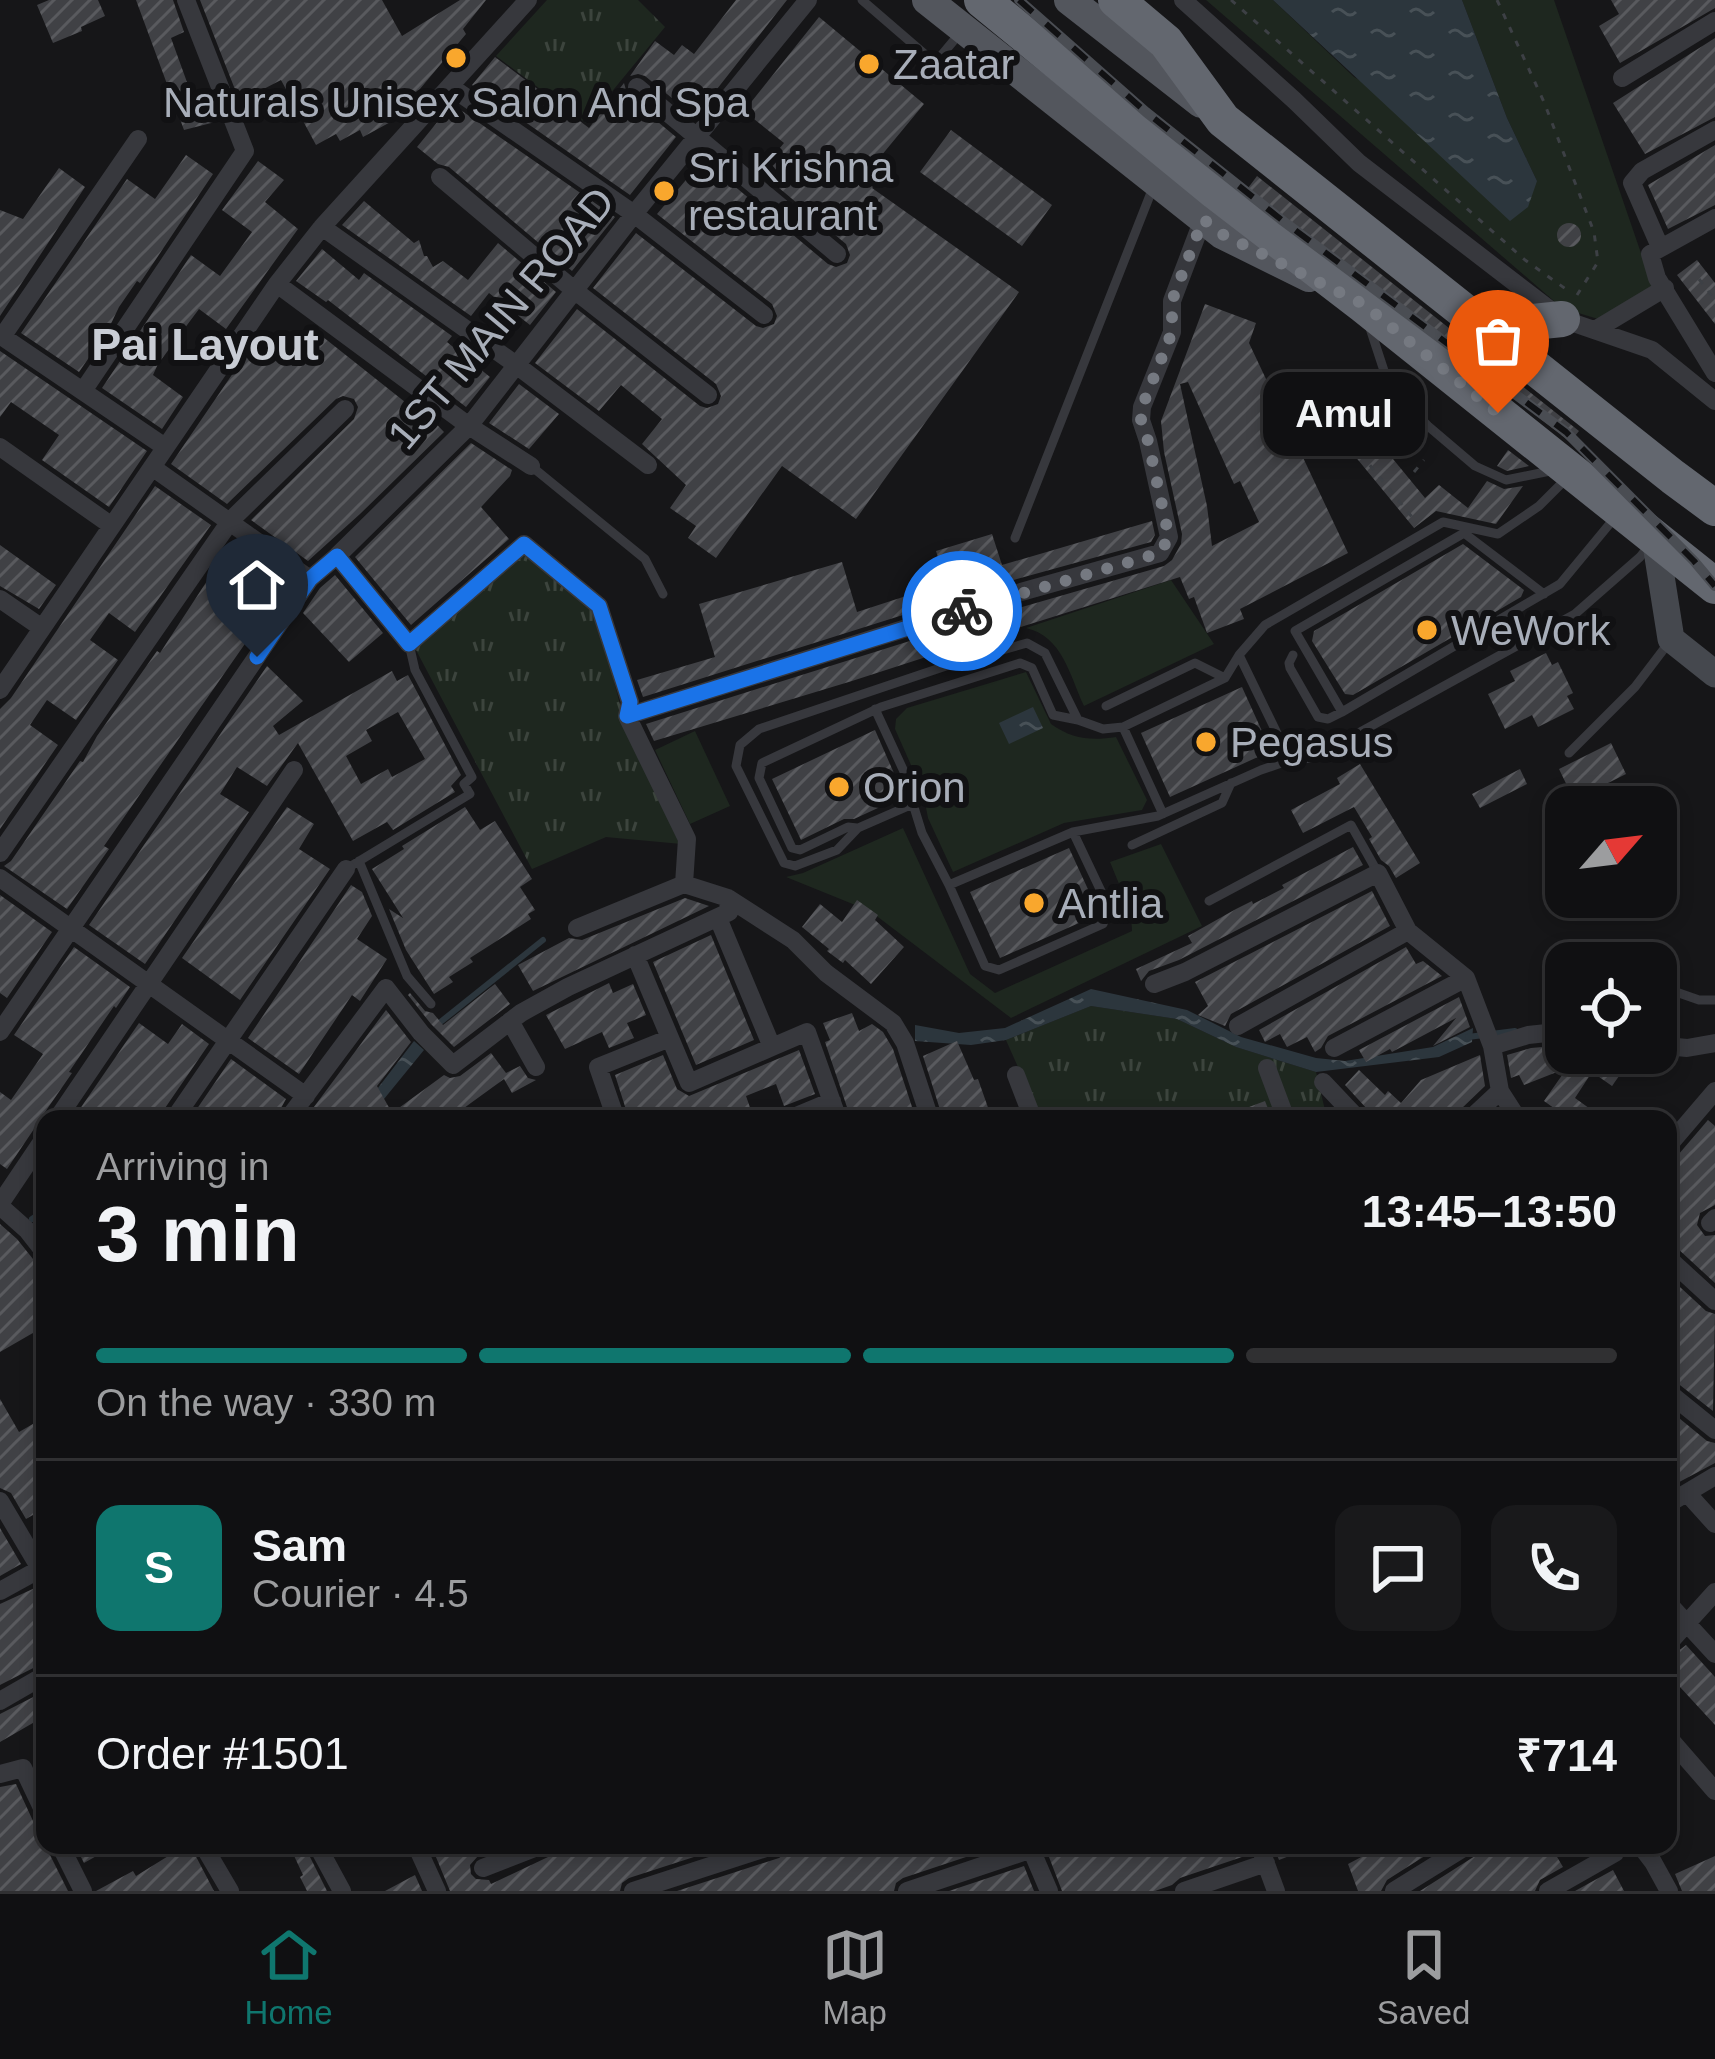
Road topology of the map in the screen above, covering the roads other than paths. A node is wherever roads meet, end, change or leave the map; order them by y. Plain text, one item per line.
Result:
1 (186, 0) edge
2 (528, 0) edge
3 (808, 0) edge
4 (862, 0) edge
5 (928, 0) edge
6 (1069, 0) edge
7 (1116, 0) edge
8 (1183, 0) edge
9 (973, 14) edge
10 (1715, 21) edge
11 (1622, 78) dead end
12 (451, 86) junction
13 (637, 87) dead end
14 (1223, 120) junction
15 (1715, 130) edge
16 (698, 138) junction
17 (138, 139) dead end
18 (440, 177) dead end
19 (1156, 180) junction
20 (1209, 205) junction
21 (634, 214) junction
22 (1715, 218) edge
23 (322, 227) junction
24 (1660, 247) junction
25 (837, 254) dead end
26 (277, 284) junction
27 (1664, 288) junction
28 (574, 290) junction
29 (1363, 304) junction
30 (764, 315) dead end
31 (1579, 325) junction
32 (1485, 327) junction
33 (1, 336) edge
34 (515, 364) junction
35 (1715, 373) edge
36 (83, 391) junction
37 (708, 395) dead end
38 (1715, 401) edge
39 (345, 409) dead end
40 (469, 426) junction
41 (0, 447) edge
42 (166, 447) junction
43 (648, 464) dead end
44 (531, 466) joint
45 (152, 467) junction
46 (1569, 470) junction
47 (1715, 508) edge
48 (1620, 511) junction
49 (230, 520) junction
50 (112, 526) junction
51 (1015, 538) dead end
52 (1655, 538) junction
53 (337, 556) junction
54 (310, 579) junction
55 (1715, 586) edge
56 (664, 594) dead end
57 (1544, 594) junction
58 (0, 599) edge
59 (42, 628) junction
60 (1671, 639) junction
61 (409, 644) junction
62 (1239, 655) junction
63 (1294, 655) dead end
64 (1715, 674) edge
65 (1225, 678) junction
66 (0, 690) edge
67 (1106, 706) dead end
68 (875, 709) junction
69 (1342, 712) junction
70 (627, 716) junction
71 (1078, 720) junction
72 (1123, 728) junction
73 (1569, 753) dead end
74 (1290, 760) junction
75 (294, 770) dead end
76 (1231, 783) junction
77 (913, 804) junction
78 (1163, 814) junction
79 (859, 828) junction
80 (1073, 832) junction
81 (1132, 844) dead end
82 (0, 853) edge
83 (352, 865) junction
84 (1378, 873) junction
85 (0, 878) edge
86 (683, 884) junction
87 (949, 885) junction
88 (728, 898) junction
89 (1209, 901) dead end
90 (718, 918) junction
91 (577, 928) dead end
92 (72, 930) junction
93 (1408, 931) junction
94 (635, 955) junction
95 (1466, 978) junction
96 (148, 984) junction
97 (1154, 984) dead end
98 (1677, 992) edge
99 (1715, 1000) edge
100 (431, 1004) dead end
101 (510, 1021) junction
102 (1238, 1026) dead end
103 (0, 1032) edge
104 (1545, 1033) edge
105 (1489, 1037) junction
106 (670, 1039) junction
107 (228, 1040) junction
108 (1715, 1043) edge
109 (772, 1047) junction
110 (1677, 1047) edge
111 (1334, 1048) dead end
112 (536, 1066) dead end
113 (1267, 1068) dead end
114 (1016, 1075) dead end
115 (1323, 1082) dead end
116 (1500, 1091) junction
117 (1715, 1091) edge
118 (306, 1096) junction
119 (63, 1110) edge
120 (180, 1110) edge
121 (295, 1110) edge
122 (613, 1110) edge
123 (835, 1110) edge
124 (927, 1110) edge
125 (1030, 1110) edge
126 (1283, 1110) edge
127 (1349, 1110) edge
128 (1480, 1110) edge
129 (1512, 1110) edge
130 (1677, 1135) edge
131 (36, 1151) edge
132 (0, 1206) edge
133 (36, 1242) edge
134 (1677, 1266) edge
135 (1715, 1301) edge
136 (1677, 1399) edge
137 (1715, 1430) edge
138 (1715, 1476) edge
139 (1687, 1492) junction
140 (1677, 1498) edge
141 (0, 1501) edge
142 (1715, 1524) edge
143 (36, 1559) edge
144 (36, 1573) edge
145 (0, 1591) edge
146 (1715, 1592) edge
147 (1677, 1614) edge
148 (1686, 1624) junction
149 (1677, 1634) edge
150 (1715, 1654) edge
151 (36, 1680) edge
152 (0, 1701) edge
153 (1677, 1747) edge
154 (0, 1774) edge
155 (1715, 1791) edge
156 (36, 1795) edge
157 (64, 1854) edge
158 (208, 1854) edge
159 (322, 1854) edge
160 (420, 1854) edge
161 (519, 1854) edge
162 (747, 1854) edge
163 (1017, 1854) edge
164 (1040, 1854) edge
165 (1262, 1854) edge
166 (1454, 1854) edge
167 (1612, 1854) edge
168 (1647, 1854) edge
169 (483, 1868) dead end
170 (83, 1891) edge
171 (230, 1891) edge
172 (342, 1891) edge
173 (437, 1891) edge
174 (633, 1891) edge
175 (907, 1891) edge
176 (1048, 1891) edge
177 (1184, 1891) edge
178 (1276, 1891) edge
179 (1394, 1891) edge
180 (1548, 1891) edge
181 (1669, 1891) edge

1 - 36 street
2 - 12 street
3 - 16 street, 1ST MAIN ROAD
4 - 9 lane
5 - 9 main road
6 - 14 main road
7 - 14 highway
8 - 31 street
9 - 19 main road
9 - 20 highway
10 - 11 street
12 - 21 street
12 - 23 street
13 - 16 street
14 - 32 highway
15 - 24 street
16 - 21 street, 1ST MAIN ROAD
16 - 25 street
17 - 33 street
18 - 28 street
19 - 20 main road
19 - 51 lane
20 - 29 highway
20 - 70 street
21 - 28 street, 1ST MAIN ROAD
21 - 30 street
22 - 24 street
23 - 26 street
23 - 34 street
24 - 27 street
26 - 40 street
26 - 42 street
27 - 31 street
27 - 35 street
28 - 34 street, 1ST MAIN ROAD
28 - 37 street
29 - 46 highway
29 - 46 lane
31 - 32 highway
31 - 38 street
32 - 47 highway
33 - 36 street
34 - 40 street, 1ST MAIN ROAD
34 - 43 street
36 - 42 street
39 - 49 street
40 - 44 street
40 - 53 street, 1ST MAIN ROAD
41 - 50 street
42 - 45 street
44 - 56 lane
45 - 49 street
45 - 50 street
46 - 48 highway
46 - 62 lane
48 - 52 highway
48 - 57 lane
49 - 54 street
49 - 82 street
50 - 59 street
52 - 55 highway
52 - 60 street
52 - 74 lane
53 - 54 street, 1ST MAIN ROAD
53 - 61 street
54 - 92 street, 1ST MAIN ROAD
57 - 69 lane
57 - 69 lane
58 - 59 street
59 - 66 street
60 - 64 street
60 - 73 lane
61 - 70 street
61 - 83 lane
62 - 65 lane
62 - 74 lane
63 - 69 lane
65 - 67 lane
65 - 72 lane
68 - 71 lane
68 - 77 lane
68 - 79 lane
70 - 86 street
71 - 72 lane
71 - 79 lane
72 - 78 lane
74 - 76 lane
75 - 96 street
76 - 78 lane
76 - 81 lane
77 - 79 lane
77 - 87 lane
78 - 80 lane
80 - 87 lane
80 - 87 lane
83 - 100 lane
83 - 107 street
84 - 89 lane
84 - 93 street
84 - 97 street
85 - 92 street
86 - 88 street
86 - 91 street
88 - 90 street
88 - 124 street
90 - 94 street
90 - 109 street
92 - 96 street
92 - 103 street, 1ST MAIN ROAD
93 - 95 street
93 - 102 street
94 - 101 street
94 - 106 street
95 - 105 street
95 - 111 street
96 - 107 street
96 - 119 street
98 - 99 lane
101 - 112 street
101 - 118 street
104 - 105 street
105 - 116 street
106 - 109 street
106 - 122 street
107 - 118 street
107 - 120 street
108 - 110 street
109 - 123 street
113 - 126 street
114 - 125 street
115 - 127 street
116 - 128 street
116 - 129 street
117 - 130 street
118 - 121 street
131 - 132 street
132 - 133 street
134 - 135 street
136 - 137 street
138 - 139 street
139 - 140 street
139 - 142 street
141 - 143 street
144 - 145 street
146 - 148 street
147 - 148 street
148 - 149 street
148 - 150 street
151 - 152 street
153 - 155 street
154 - 156 street
157 - 170 street
158 - 171 street
159 - 172 street
160 - 173 street
161 - 169 street
162 - 174 street
163 - 175 street
164 - 176 street
165 - 177 street
165 - 178 street
166 - 179 street
167 - 180 street
168 - 181 street

